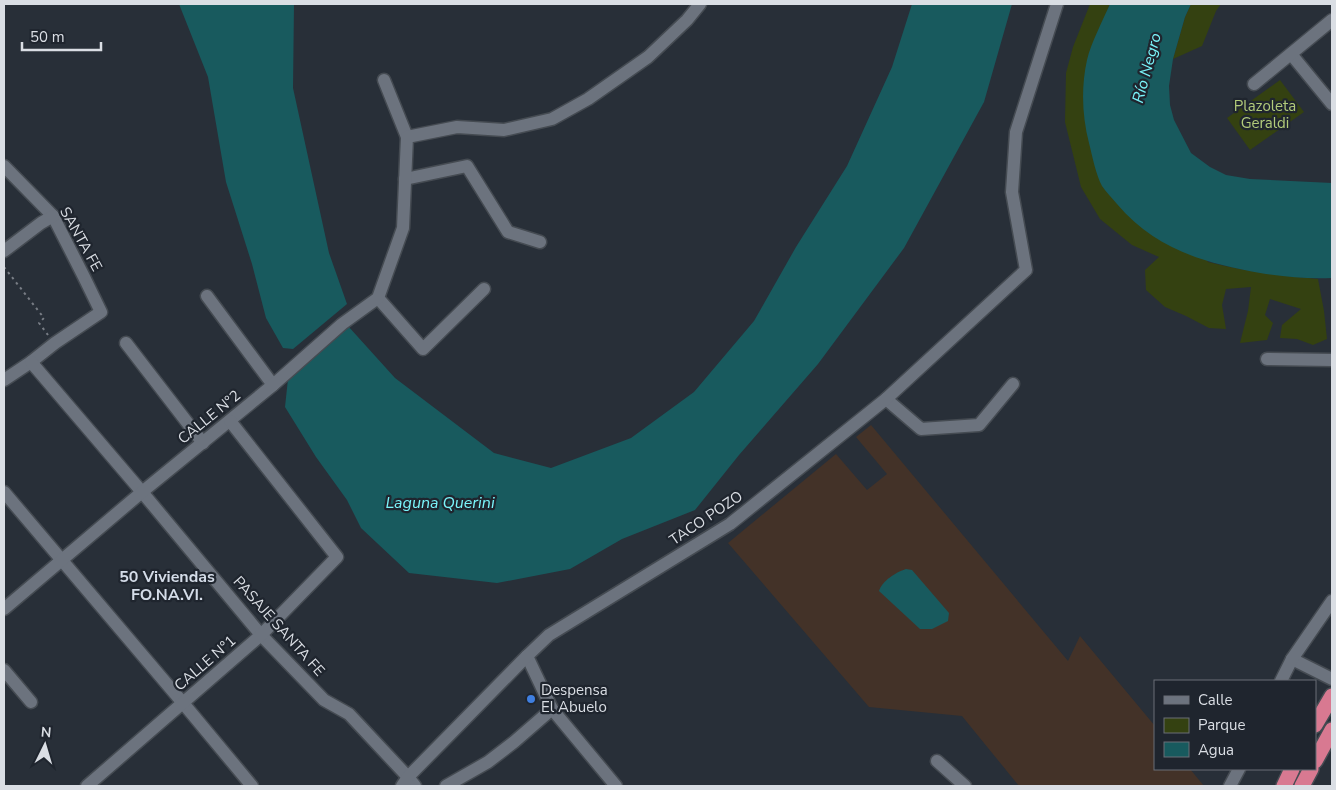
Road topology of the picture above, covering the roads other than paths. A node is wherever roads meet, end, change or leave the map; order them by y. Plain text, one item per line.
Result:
1 (700, 4) edge
2 (1058, 4) edge
3 (1332, 20) edge
4 (1290, 54) junction
5 (384, 80) dead end
6 (1254, 84) dead end
7 (1332, 104) edge
8 (406, 137) junction
9 (4, 166) edge
10 (404, 179) junction
11 (53, 216) junction
12 (540, 242) dead end
13 (4, 251) edge
14 (484, 289) dead end
15 (207, 296) dead end
16 (378, 298) junction
17 (126, 343) dead end
18 (1267, 359) dead end
19 (1332, 360) edge
20 (32, 362) junction
21 (4, 380) edge
22 (1013, 384) dead end
23 (274, 385) junction
24 (886, 399) junction
25 (230, 421) junction
26 (203, 443) junction
27 (4, 492) edge
28 (142, 492) junction
29 (61, 560) junction
30 (1332, 601) edge
31 (4, 609) edge
32 (261, 635) junction
33 (527, 656) junction
34 (1292, 659) junction
35 (4, 670) edge
36 (1332, 679) edge
37 (1282, 680) edge
38 (1332, 696) edge
39 (32, 702) dead end
40 (183, 702) junction
41 (552, 709) junction
42 (1316, 723) edge
43 (1332, 730) edge
44 (1316, 759) edge
45 (937, 761) dead end
46 (1238, 770) edge
47 (1292, 770) edge
48 (1310, 770) edge
49 (408, 783) edge
50 (95, 784) edge
51 (252, 786) edge
52 (446, 786) edge
53 (616, 786) edge
54 (965, 786) edge
55 (1230, 786) edge
56 (1284, 786) edge
57 (1302, 786) edge

1 - 8 street
2 - 24 street, TACO POZO
3 - 4 street
4 - 6 street
4 - 7 street
5 - 8 street
8 - 10 street
9 - 11 street, SANTA FE
10 - 12 street
10 - 16 street
11 - 13 street
11 - 20 street, SANTA FE
14 - 16 street
15 - 23 street
16 - 23 street, CALLE N°2
17 - 26 street
18 - 19 street
20 - 21 street
20 - 28 street, PASAJE SANTA FE
22 - 24 street
23 - 25 street, CALLE N°2
24 - 33 street, TACO POZO
25 - 26 street, CALLE N°2
25 - 32 street, CALLE N°1
26 - 28 street, CALLE N°2
27 - 29 street
28 - 29 street, CALLE N°2
28 - 32 street, PASAJE SANTA FE
29 - 31 street, CALLE N°2
29 - 40 street
30 - 34 street
32 - 40 street, CALLE N°1
32 - 49 street, PASAJE SANTA FE
33 - 41 street
33 - 49 street, TACO POZO
34 - 36 street
34 - 37 street
35 - 39 street
38 - 42 highway
40 - 50 street, CALLE N°1
40 - 51 street
41 - 52 street
41 - 53 street
43 - 44 highway
45 - 54 street
46 - 55 street
47 - 56 highway
48 - 57 highway

